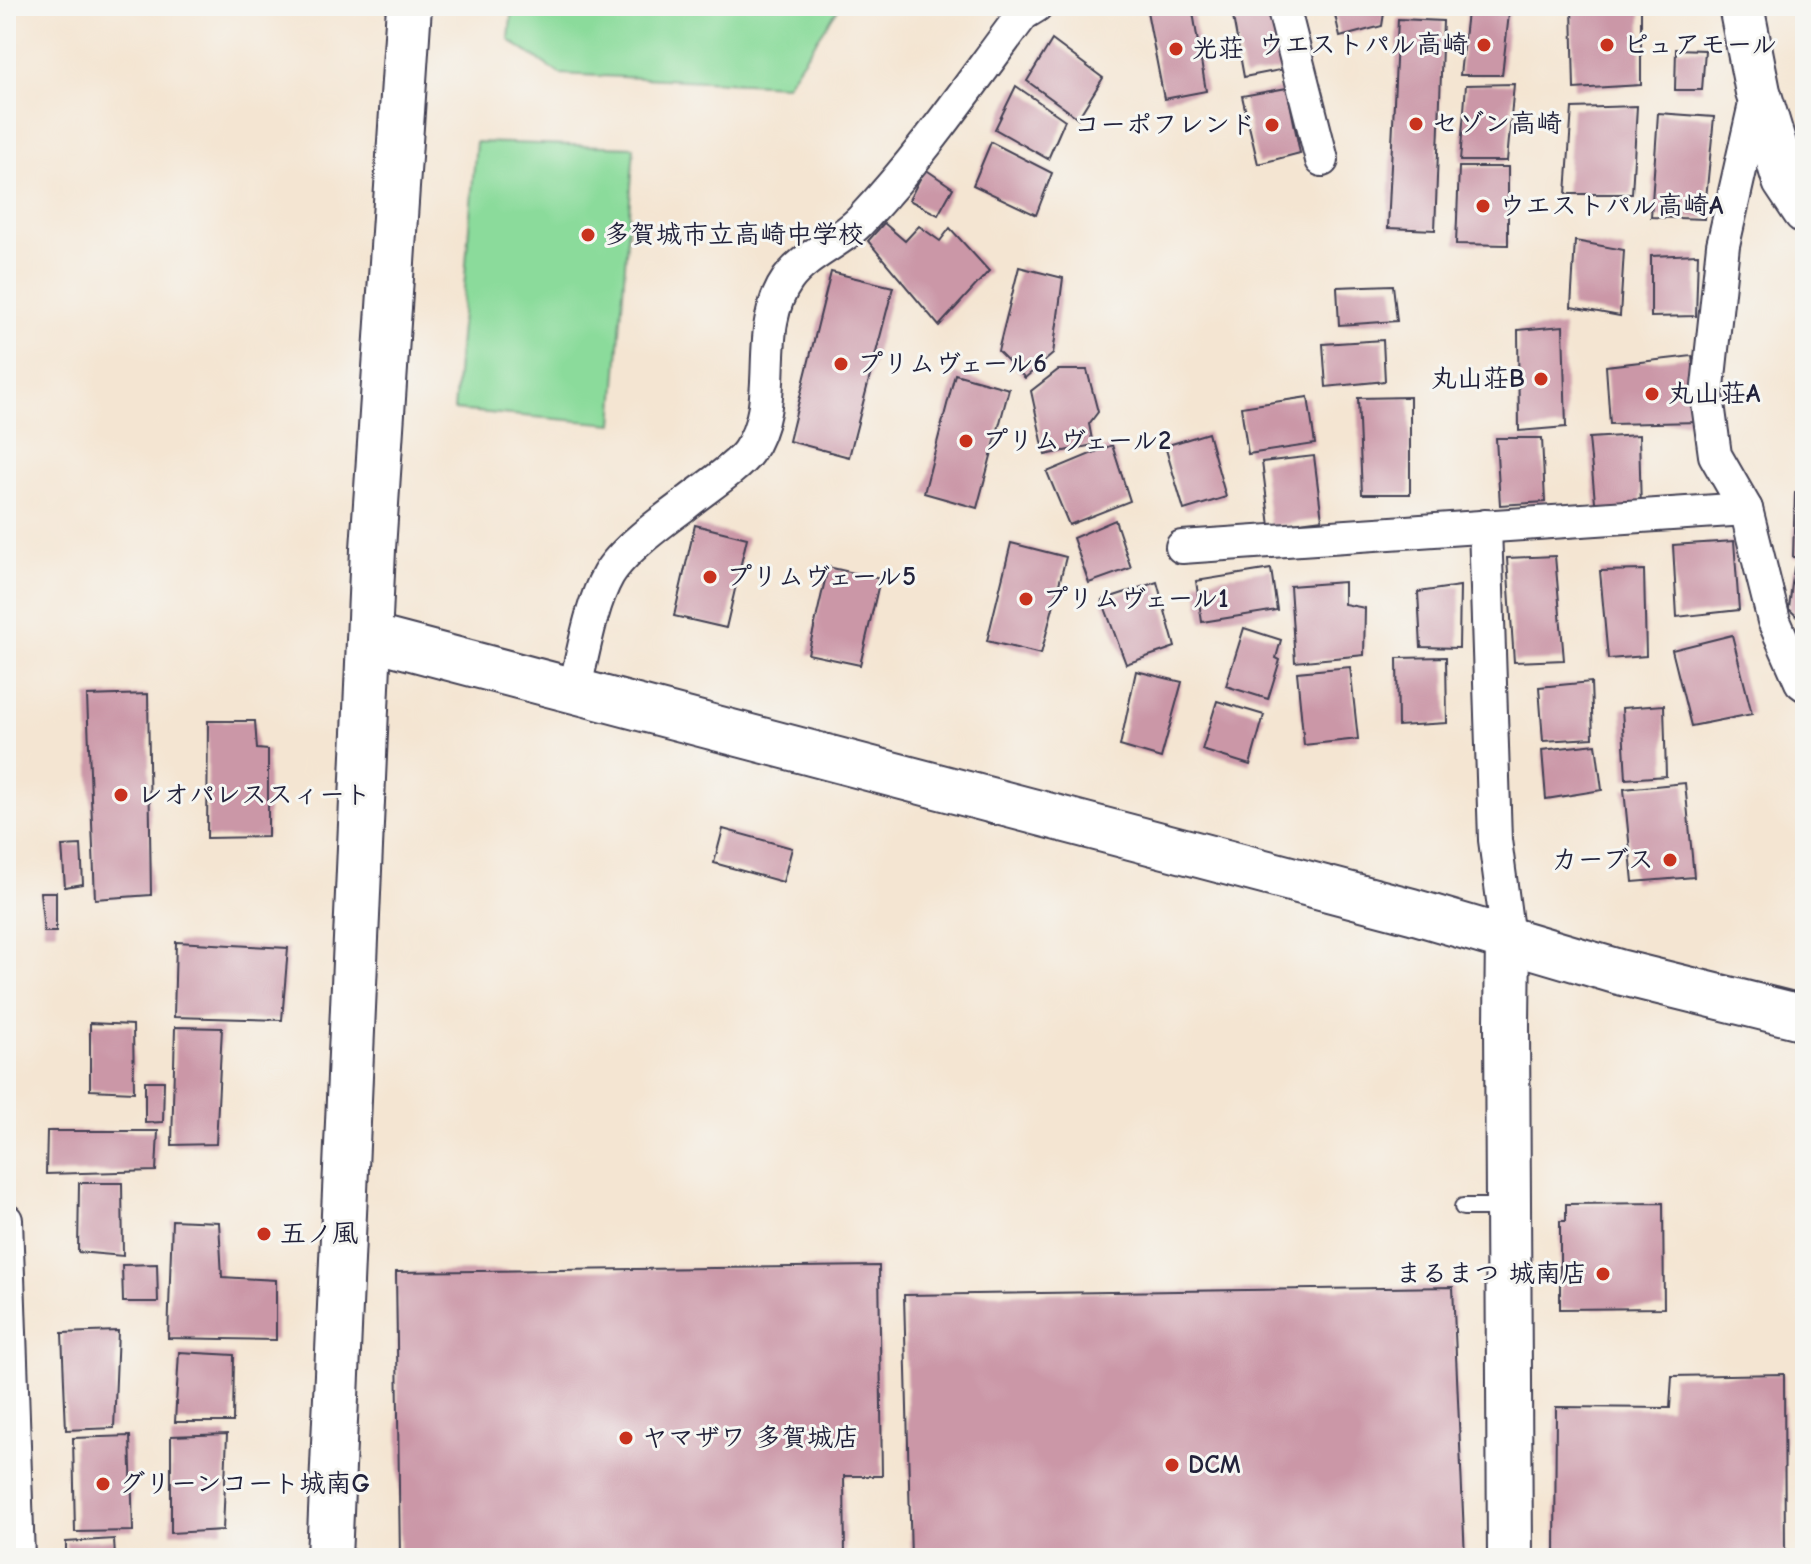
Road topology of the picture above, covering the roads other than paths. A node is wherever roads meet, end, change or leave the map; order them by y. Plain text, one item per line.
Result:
1 (409, 6) edge
2 (1036, 6) edge
3 (1283, 6) edge
4 (1741, 6) edge
5 (1758, 92) junction
6 (1322, 160) dead end
7 (1805, 211) edge
8 (1746, 509) junction
9 (1485, 526) junction
10 (1182, 547) dead end
11 (370, 637) junction
12 (1805, 685) edge
13 (574, 691) junction
14 (1508, 938) junction
15 (1805, 1018) edge
16 (1463, 1207) dead end
17 (1508, 1207) junction
18 (6, 1220) edge
19 (18, 1558) edge
20 (329, 1558) edge
21 (1510, 1558) edge

1 - 11 street
2 - 13 street
3 - 6 street
4 - 5 street
5 - 7 street
5 - 8 street
8 - 9 street
8 - 12 street
9 - 10 street
9 - 14 street
11 - 13 street
11 - 20 street
13 - 14 street
14 - 15 street
14 - 17 street
16 - 17 lane
17 - 21 street
18 - 19 street

